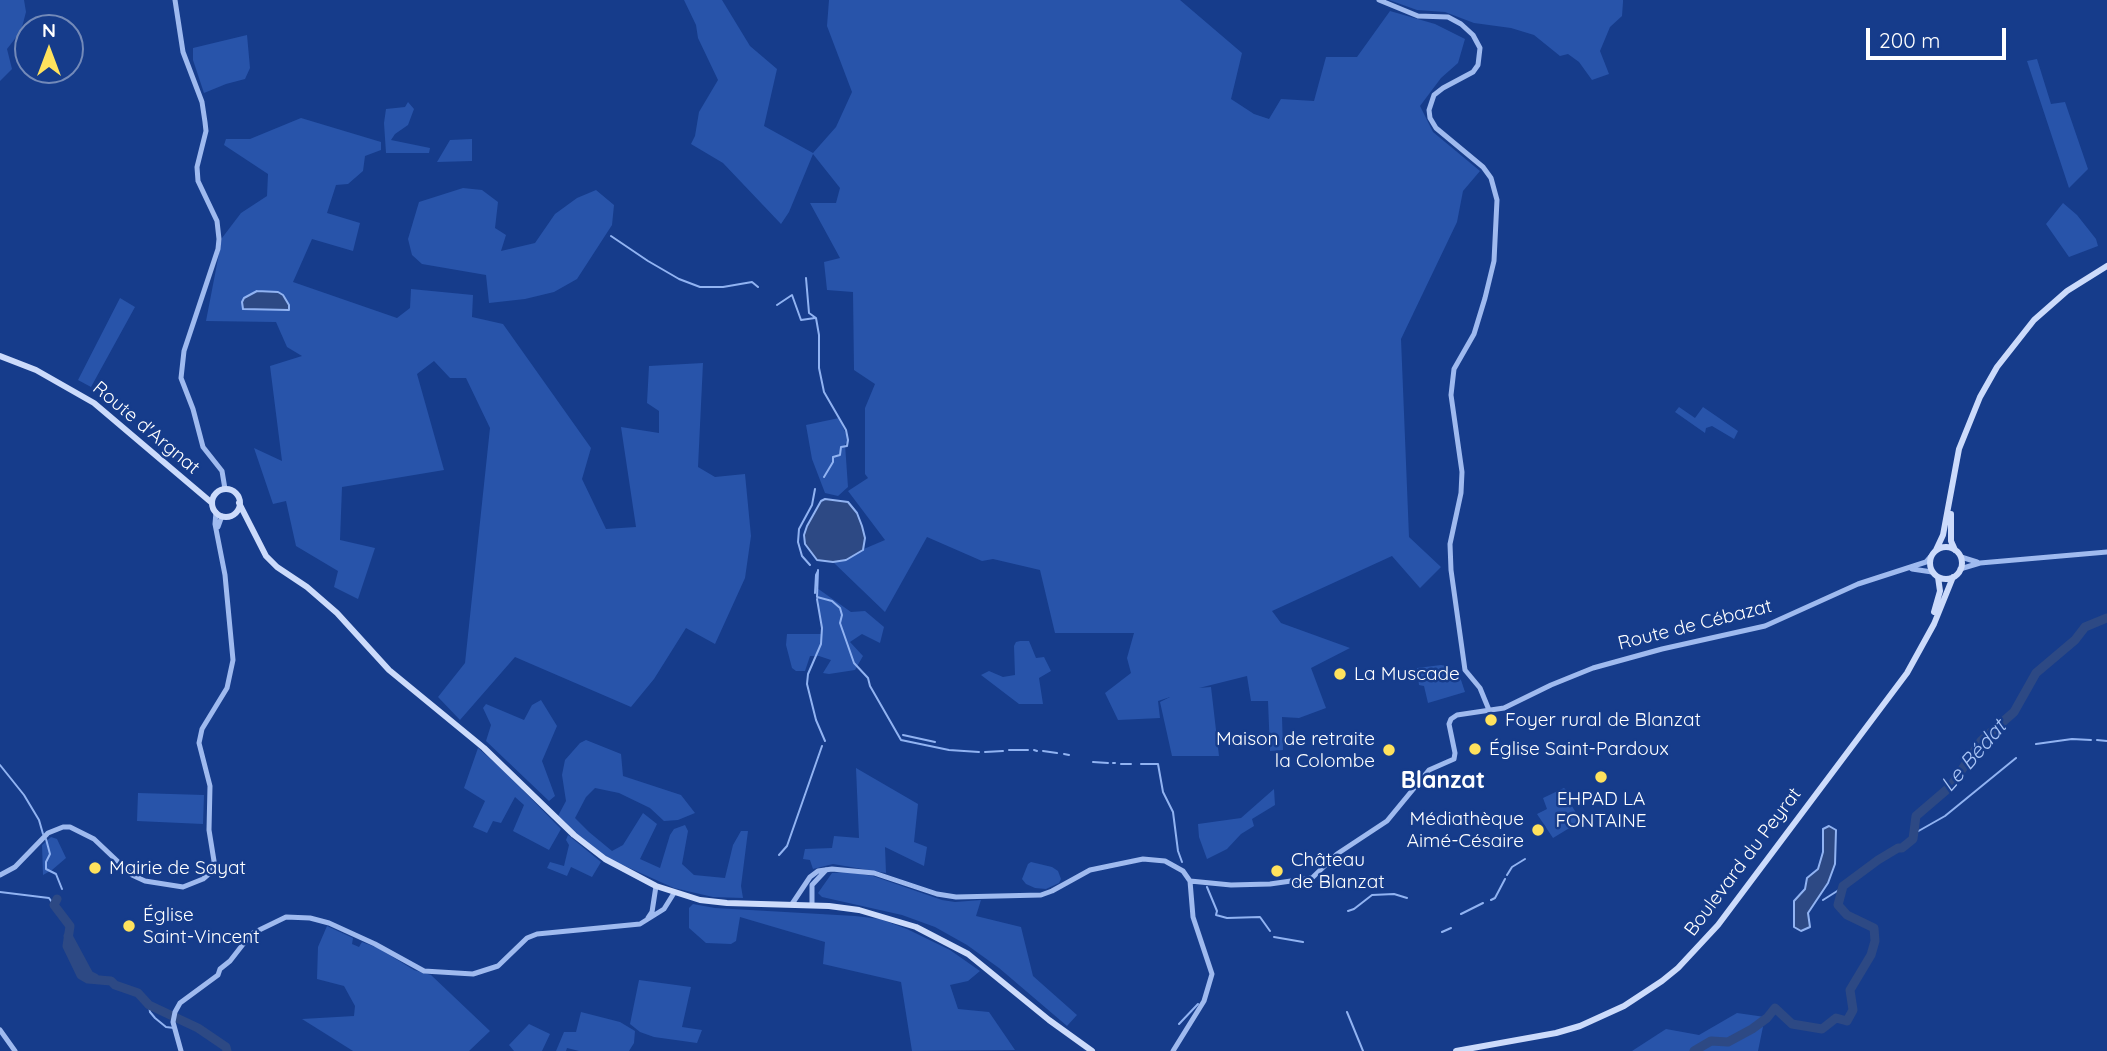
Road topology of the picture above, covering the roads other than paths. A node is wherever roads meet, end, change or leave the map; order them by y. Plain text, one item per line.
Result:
1 (175, 0) edge
2 (1379, 0) edge
3 (2107, 266) edge
4 (0, 356) edge
5 (1952, 485) junction
6 (225, 489) junction
7 (213, 499) junction
8 (239, 503) junction
9 (219, 514) junction
10 (231, 515) junction
11 (249, 523) junction
12 (1955, 550) junction
13 (1934, 552) junction
14 (2107, 552) edge
15 (1961, 557) junction
16 (1980, 563) junction
17 (1909, 569) junction
18 (1961, 569) junction
19 (1936, 574) junction
20 (1953, 577) junction
21 (1922, 647) junction
22 (1489, 710) junction
23 (827, 870) junction
24 (0, 875) edge
25 (1190, 881) junction
26 (656, 886) junction
27 (674, 892) junction
28 (793, 905) junction
29 (812, 905) junction
30 (643, 923) junction
31 (0, 1030) edge
32 (1175, 1050) edge
33 (15, 1051) edge
34 (181, 1051) edge
35 (1092, 1051) edge
36 (1456, 1051) edge

1 - 6 street
2 - 22 street
3 - 5 main road
4 - 7 main road, Route d'Argnat
5 - 12 main road
5 - 13 main road
6 - 7 main road
6 - 8 main road
7 - 9 main road
8 - 10 main road
8 - 11 main road
9 - 10 main road
9 - 24 street
10 - 11 main road
11 - 26 main road
12 - 13 main road
12 - 15 main road
13 - 17 street, Route de Cébazat
13 - 19 main road
14 - 16 street
15 - 16 street
15 - 18 main road
16 - 18 street
17 - 19 street, Route de Cébazat
17 - 22 street, Route de Cébazat
18 - 20 main road
19 - 20 main road
19 - 21 main road
20 - 21 main road
21 - 36 main road, Boulevard du Peyrat
22 - 25 street, Route de Cébazat
23 - 25 street
23 - 28 street
23 - 29 street
25 - 32 street
26 - 27 main road
26 - 30 street
27 - 28 main road
27 - 30 street
28 - 29 main road
29 - 35 main road
30 - 34 street
31 - 33 street

